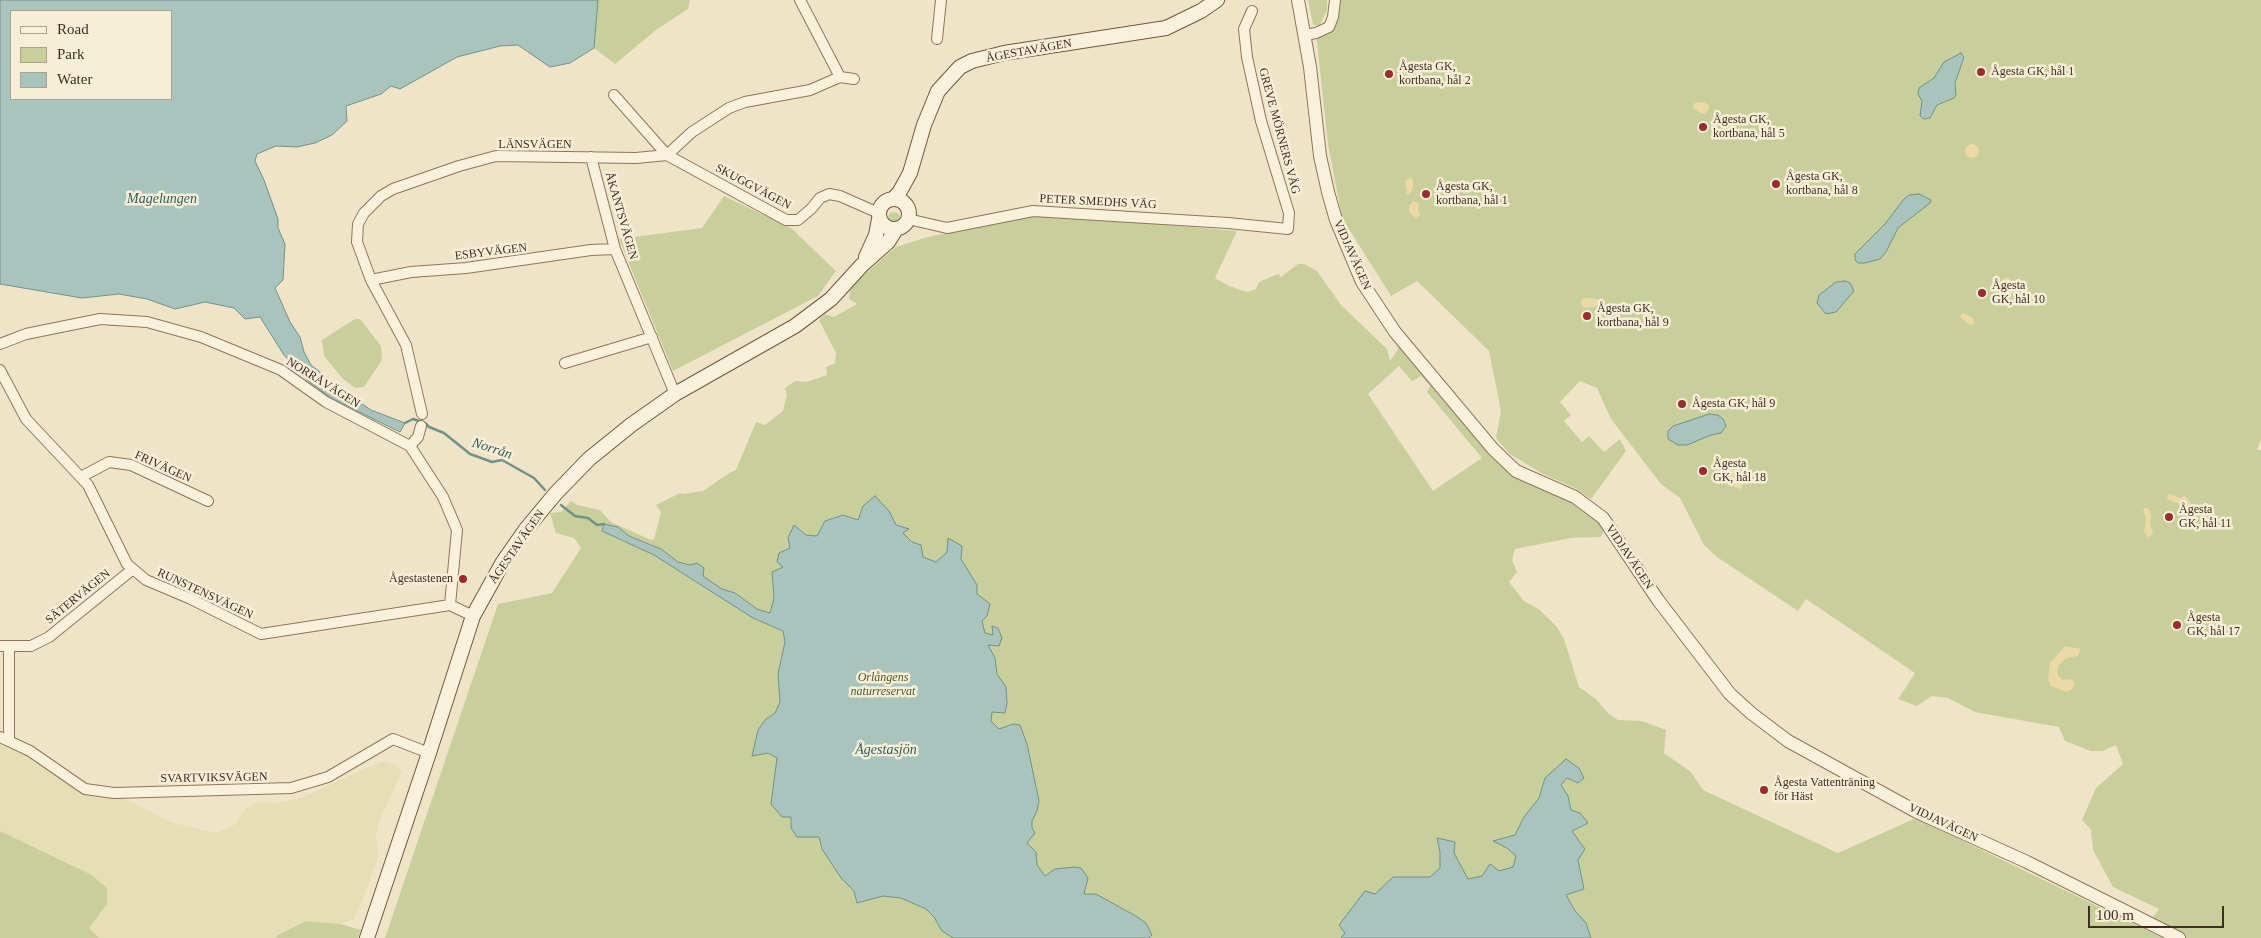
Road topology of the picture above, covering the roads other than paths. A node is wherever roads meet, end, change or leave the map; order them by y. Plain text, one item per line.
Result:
1 (800, 0) edge
2 (941, 0) edge
3 (1298, 0) edge
4 (1335, 0) edge
5 (1214, 1) edge
6 (1252, 10) dead end
7 (1305, 35) junction
8 (937, 39) dead end
9 (840, 77) junction
10 (854, 79) dead end
11 (614, 95) dead end
12 (667, 155) junction
13 (591, 157) junction
14 (899, 201) junction
15 (879, 214) junction
16 (908, 219) junction
17 (896, 229) junction
18 (1288, 229) joint
19 (615, 249) junction
20 (862, 265) junction
21 (371, 280) junction
22 (652, 337) junction
23 (0, 344) edge
24 (565, 363) dead end
25 (0, 370) edge
26 (675, 394) junction
27 (422, 414) dead end
28 (421, 426) dead end
29 (410, 446) junction
30 (81, 478) junction
31 (208, 502) dead end
32 (133, 570) junction
33 (450, 605) junction
34 (473, 616) junction
35 (4, 646) edge
36 (5, 739) edge
37 (430, 753) junction
38 (367, 938) edge
39 (2179, 938) edge

1 - 9 street
2 - 8 street
3 - 7 street, VIDJAVÄGEN
4 - 7 street
5 - 14 main road, ÅGESTAVÄGEN
6 - 18 street, GREVE MÖRNERS VÄG
7 - 39 street, VIDJAVÄGEN
9 - 10 street
9 - 12 street
11 - 12 street
12 - 13 street, LÄNSVÄGEN
12 - 15 street, SKUGGVÄGEN
13 - 19 street, ÅKANTSVÄGEN
13 - 21 street, LÄNSVÄGEN
14 - 15 main road
14 - 16 main road
15 - 17 main road
15 - 20 main road, ÅGESTAVÄGEN
16 - 17 main road
16 - 18 street, PETER SMEDHS VÄG
17 - 20 main road, ÅGESTAVÄGEN
19 - 21 street, ESBYVÄGEN
19 - 22 street, ÅKANTSVÄGEN
20 - 26 main road, ÅGESTAVÄGEN
21 - 27 street, LÄNSVÄGEN
22 - 24 street
22 - 26 street, ÅKANTSVÄGEN
23 - 29 street, NORRÅVÄGEN
25 - 30 street, RUNSTENSVÄGEN
26 - 34 main road, ÅGESTAVÄGEN
28 - 29 street
29 - 33 street, NORRÅVÄGEN
30 - 31 street, FRIVÄGEN
30 - 32 street, RUNSTENSVÄGEN
32 - 33 street, RUNSTENSVÄGEN
32 - 35 street, SÄTERVÄGEN
33 - 34 street
34 - 37 main road, ÅGESTAVÄGEN
35 - 36 street
36 - 37 street, SVARTVIKSVÄGEN
37 - 38 main road, ÅGESTAVÄGEN

